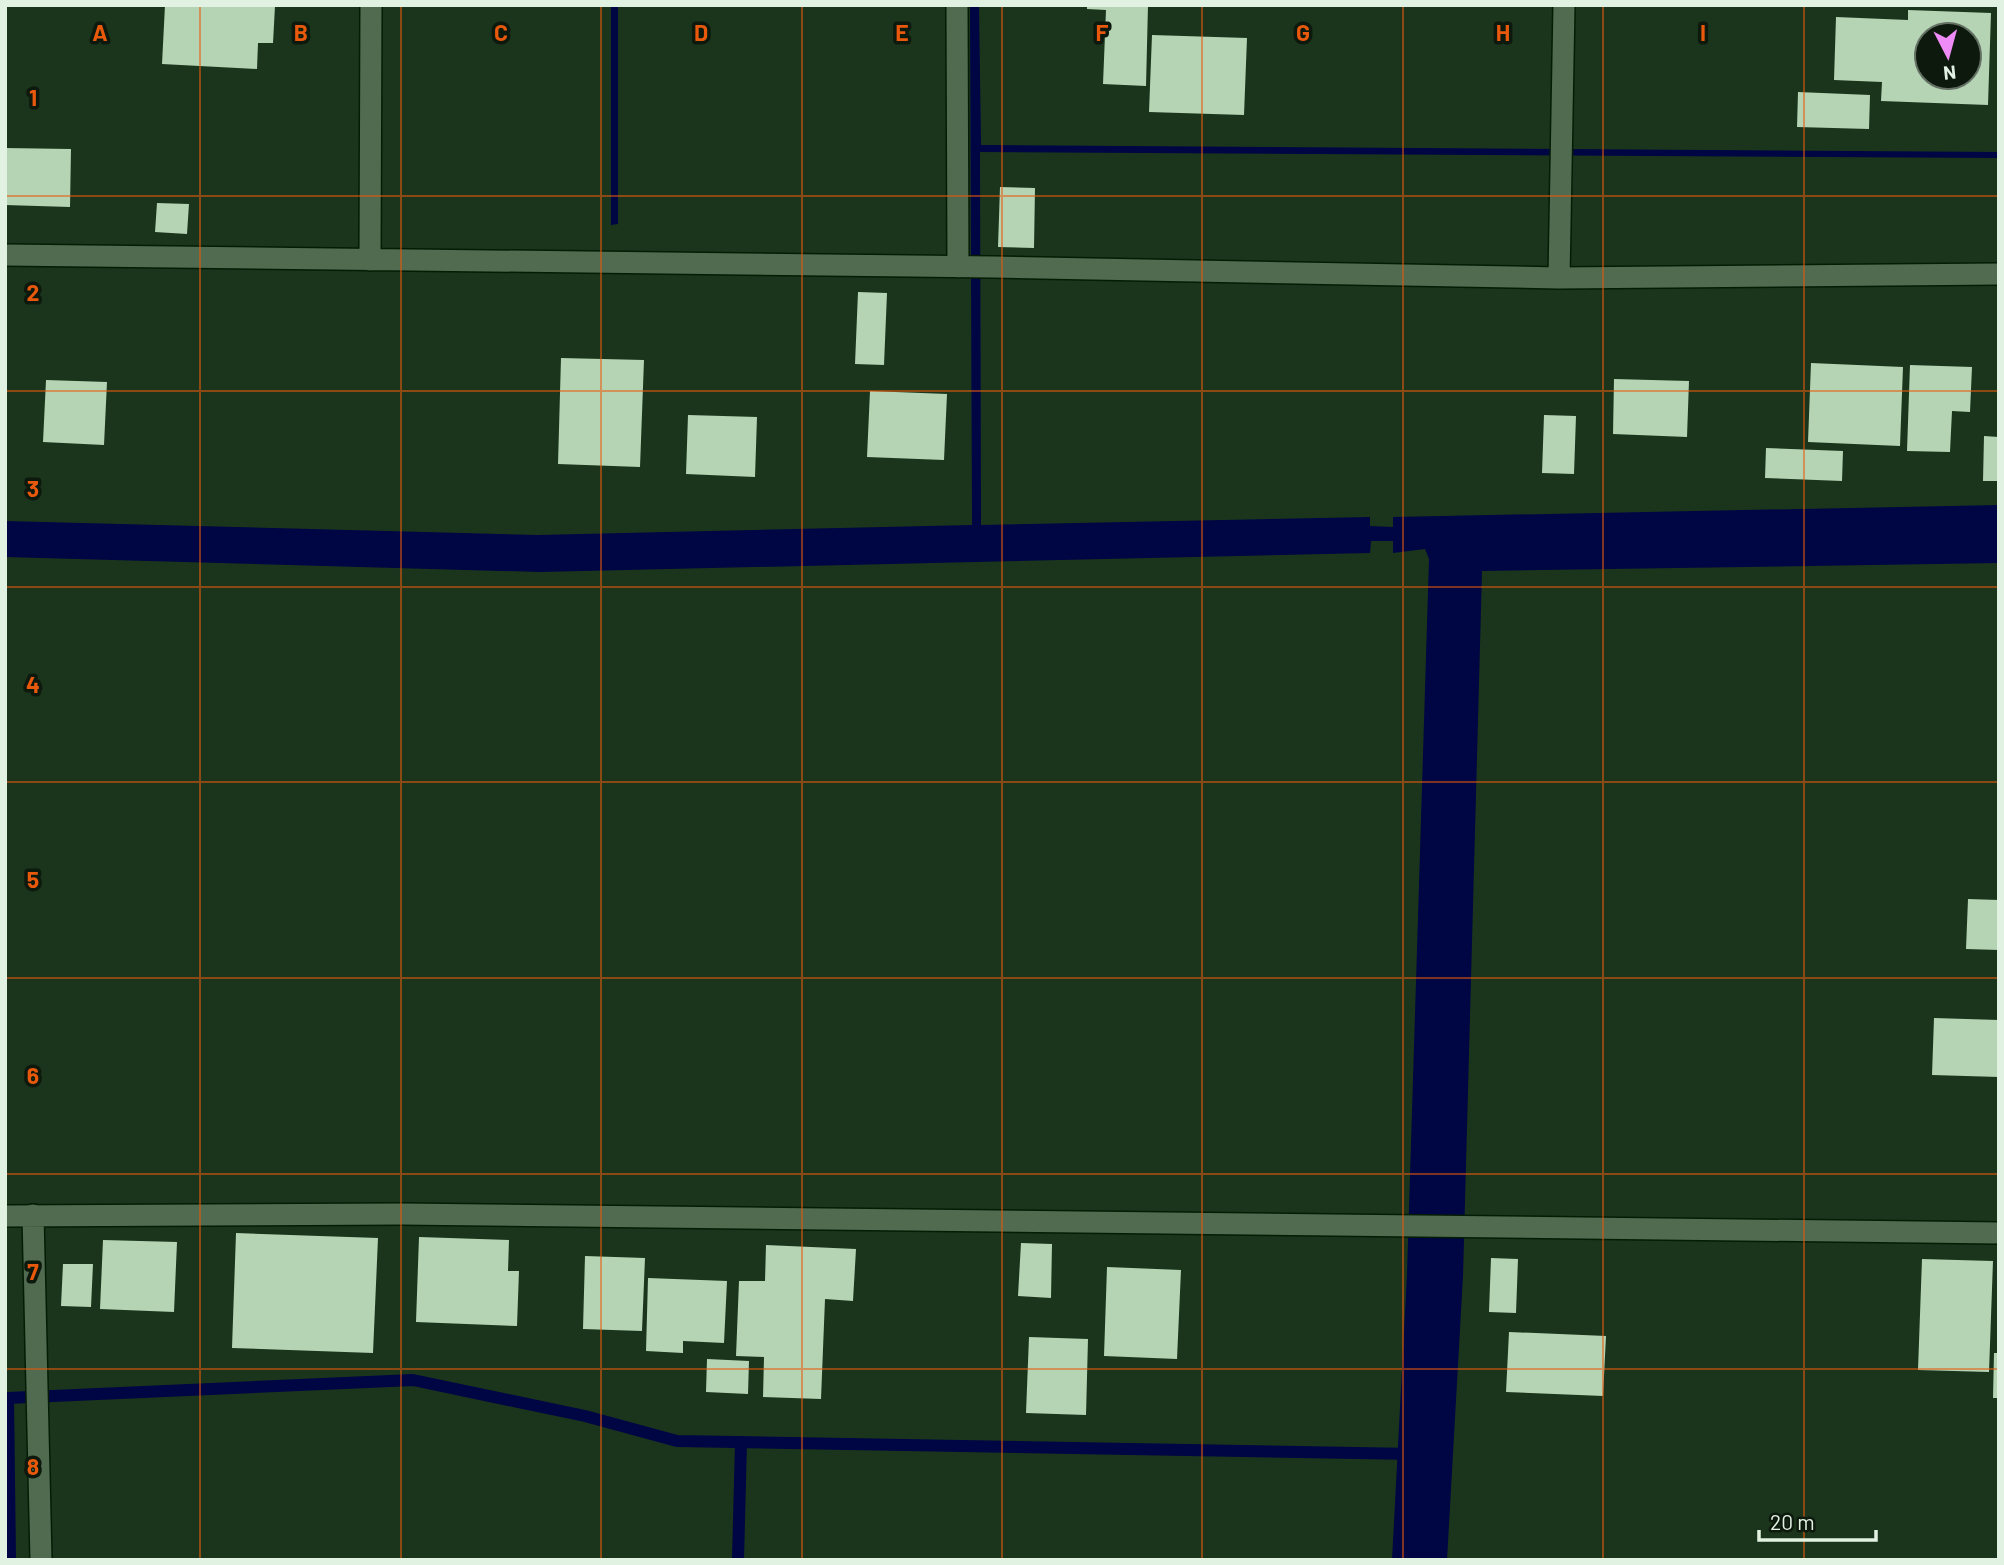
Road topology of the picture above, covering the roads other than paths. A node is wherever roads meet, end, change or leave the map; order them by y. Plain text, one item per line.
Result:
1 (371, 5) edge
2 (957, 5) edge
3 (1564, 5) edge
4 (5, 255) edge
5 (370, 260) junction
6 (958, 267) junction
7 (1999, 274) edge
8 (1559, 278) junction
9 (33, 1215) junction
10 (5, 1216) edge
11 (1999, 1233) edge
12 (41, 1560) edge

1 - 5 street
2 - 6 street
3 - 8 street
4 - 5 street
5 - 6 street
6 - 8 street
7 - 8 street
9 - 10 street
9 - 11 street
9 - 12 street

